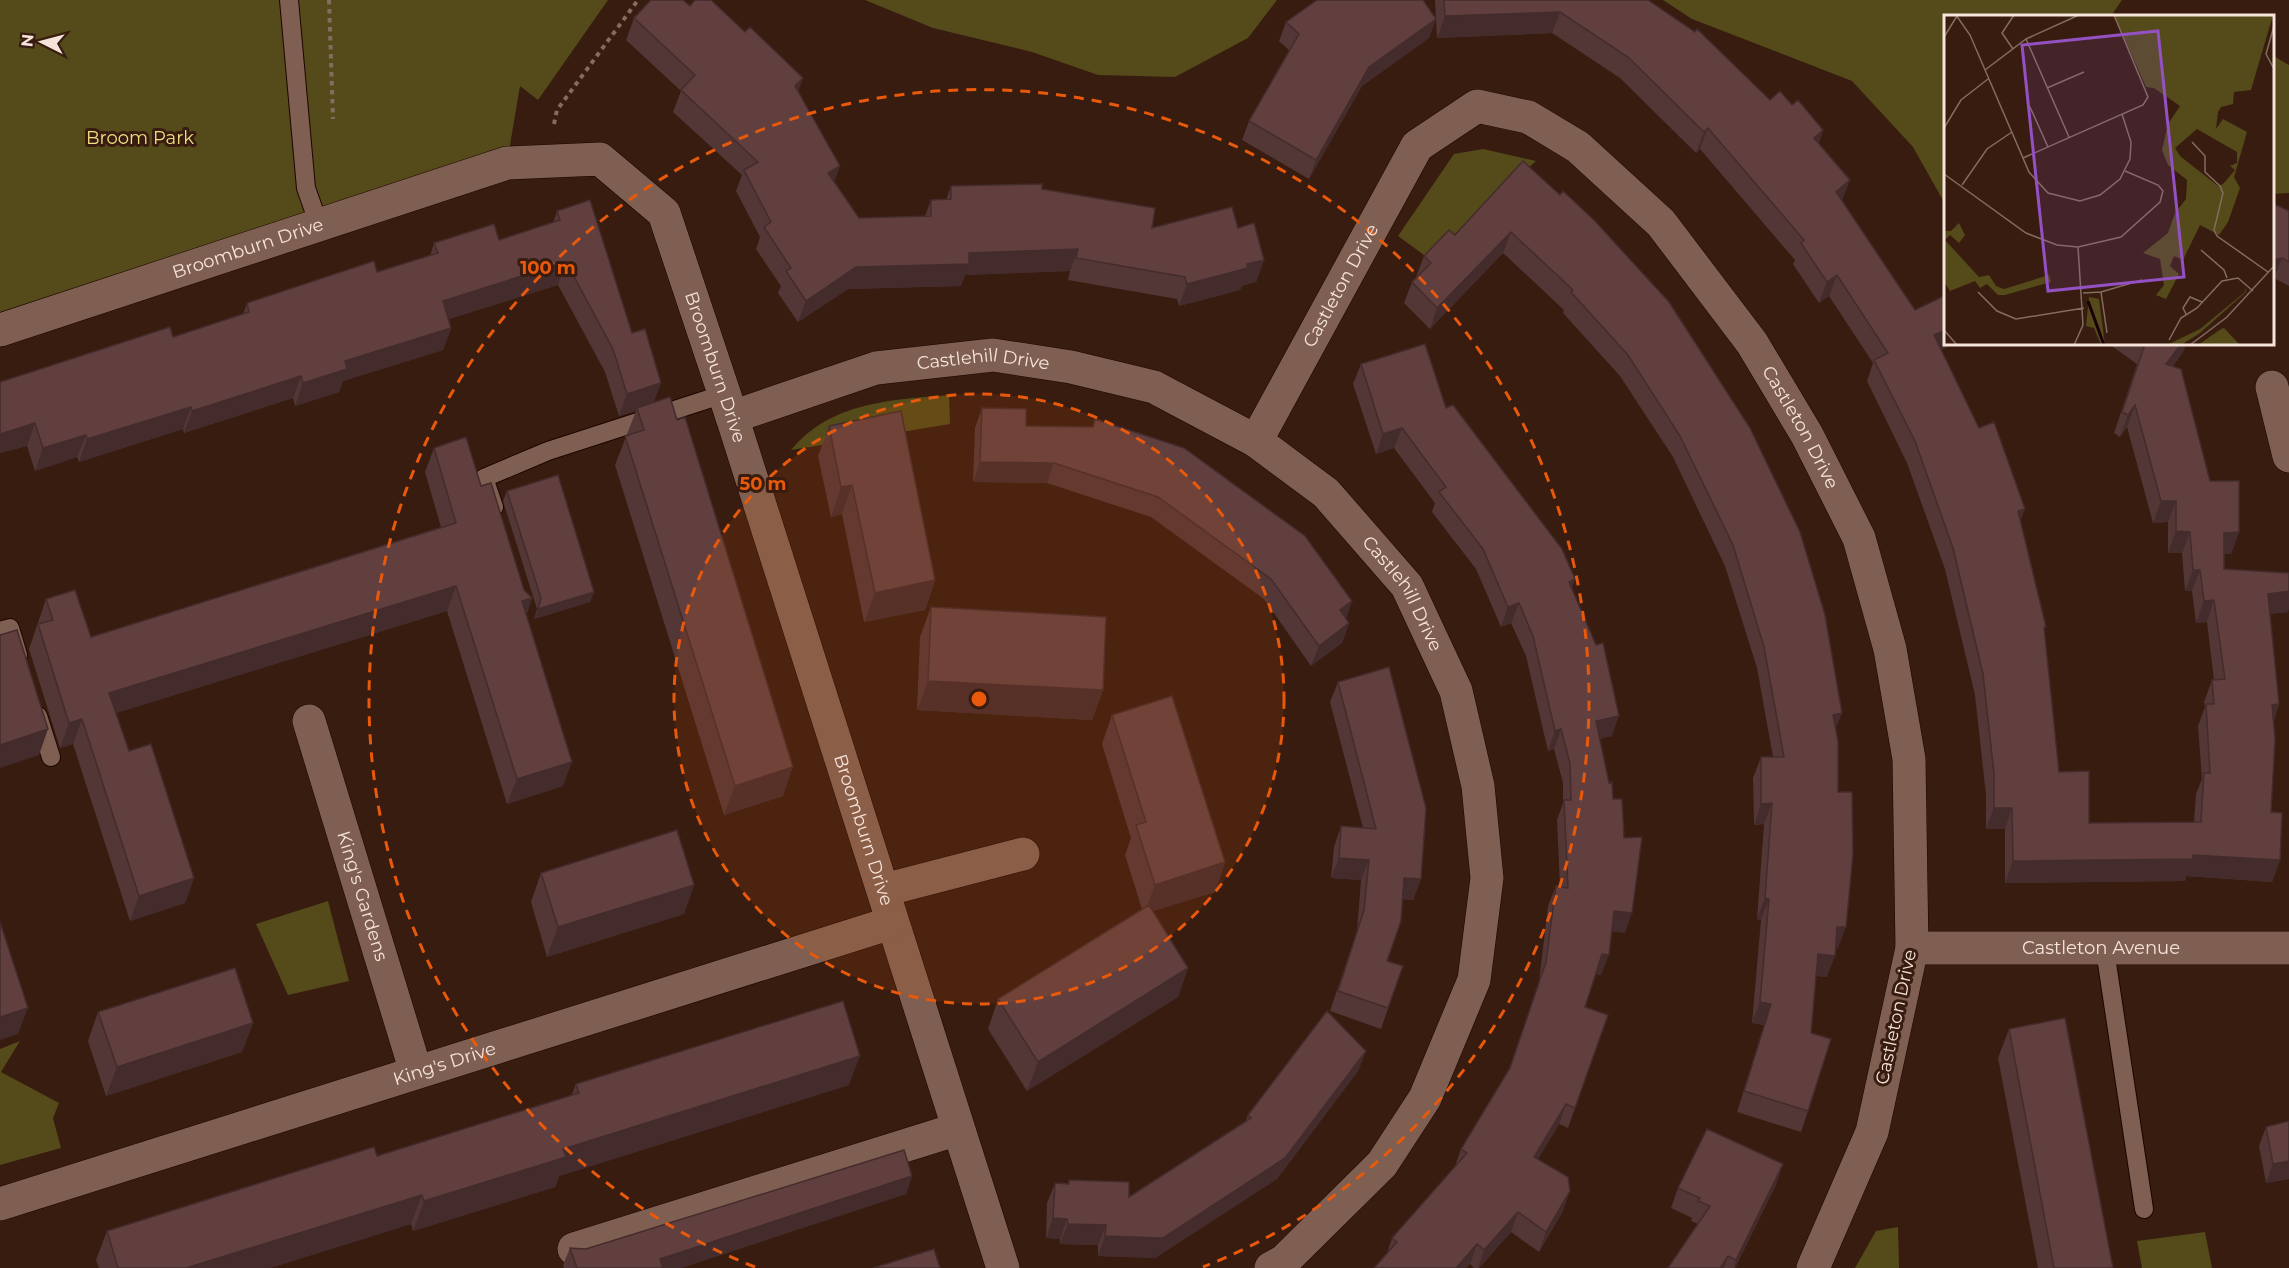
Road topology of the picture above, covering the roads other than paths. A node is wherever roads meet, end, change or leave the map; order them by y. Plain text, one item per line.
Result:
1 (289, 0) edge
2 (319, 225) junction
3 (0, 330) edge
4 (2272, 387) dead end
5 (728, 405) junction
6 (1256, 441) junction
7 (2289, 456) edge
8 (498, 522) edge
9 (0, 631) edge
10 (23, 671) edge
11 (34, 703) edge
12 (309, 721) dead end
13 (51, 757) dead end
14 (1023, 854) dead end
15 (884, 890) junction
16 (891, 923) junction
17 (1912, 948) junction
18 (2289, 948) edge
19 (2104, 950) junction
20 (416, 1072) junction
21 (958, 1129) junction
22 (0, 1204) edge
23 (2144, 1209) dead end
24 (574, 1249) edge
25 (1003, 1268) edge
26 (1271, 1268) edge
27 (1813, 1268) edge

1 - 2 lane
2 - 3 street, Broomburn Drive
2 - 5 street, Broomburn Drive
4 - 7 street
5 - 6 street, Castlehill Drive
5 - 8 lane
5 - 15 street, Broomburn Drive
6 - 17 street, Castleton Drive
6 - 26 street, Castlehill Drive
9 - 10 lane
11 - 13 lane
12 - 20 street, King's Gardens
14 - 15 street
15 - 16 street, Broomburn Drive
16 - 20 street, King's Drive
16 - 21 street, Broomburn Drive
17 - 19 street, Castleton Avenue
17 - 27 street, Castleton Drive
18 - 19 street, Castleton Avenue
19 - 23 lane
20 - 22 street, King's Drive
21 - 24 street
21 - 25 street, Broomburn Drive

